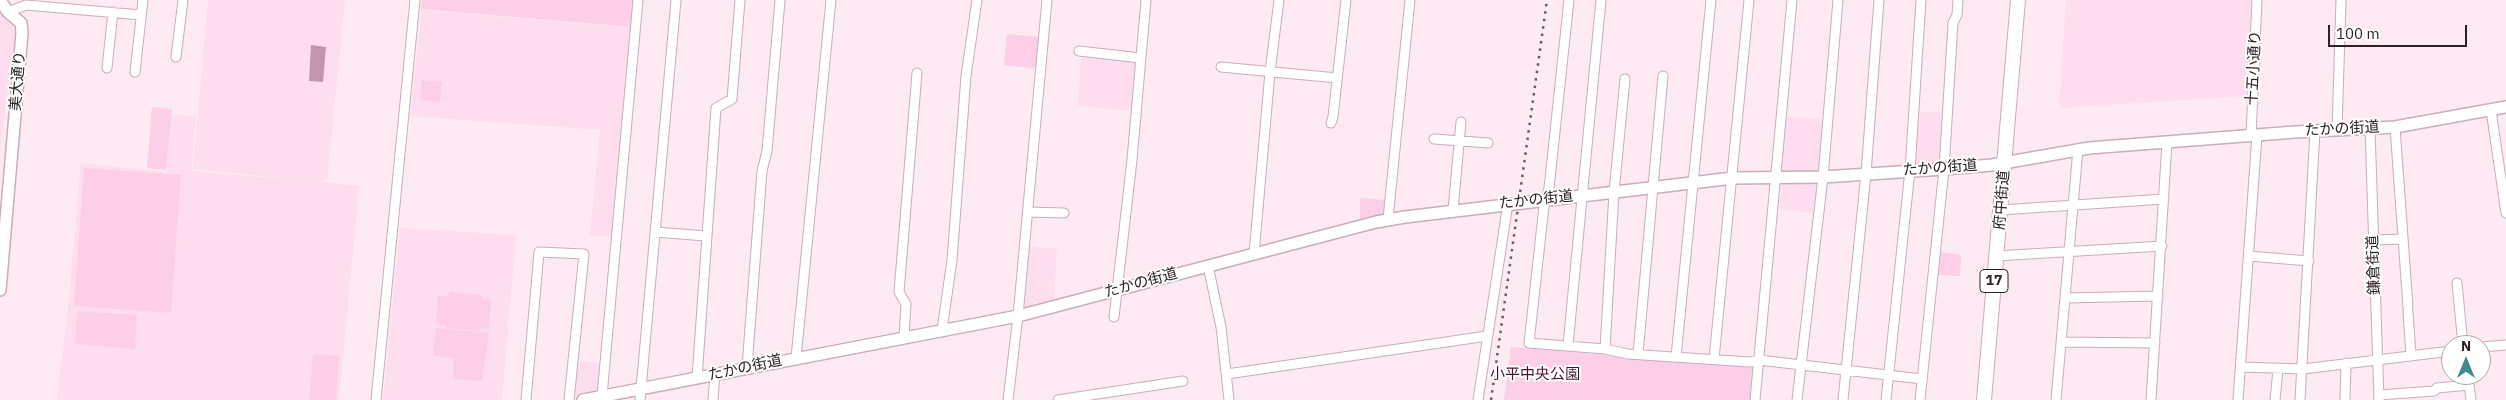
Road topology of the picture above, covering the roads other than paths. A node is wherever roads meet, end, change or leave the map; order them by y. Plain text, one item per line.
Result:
1 (0, 0) edge
2 (143, 0) edge
3 (183, 0) edge
4 (415, 0) edge
5 (638, 0) edge
6 (676, 0) edge
7 (740, 0) edge
8 (780, 0) edge
9 (831, 0) edge
10 (977, 0) edge
11 (1048, 0) edge
12 (1146, 0) edge
13 (1279, 0) edge
14 (1346, 0) edge
15 (1410, 0) edge
16 (1568, 0) edge
17 (1601, 0) edge
18 (1712, 0) edge
19 (1749, 0) edge
20 (1792, 0) edge
21 (1838, 0) edge
22 (1879, 0) edge
23 (1921, 0) edge
24 (1958, 0) edge
25 (2018, 0) edge
26 (2257, 0) edge
27 (2341, 0) edge
28 (8, 12) junction
29 (113, 12) junction
30 (141, 15) junction
31 (1079, 51) dead end
32 (176, 56) dead end
33 (1141, 58) junction
34 (1221, 67) dead end
35 (108, 68) dead end
36 (135, 72) dead end
37 (1270, 72) junction
38 (918, 73) dead end
39 (1664, 76) dead end
40 (1337, 78) junction
41 (1625, 78) dead end
42 (2506, 107) edge
43 (2491, 110) junction
44 (1461, 122) dead end
45 (1331, 123) dead end
46 (2395, 127) junction
47 (2370, 129) junction
48 (2315, 130) junction
49 (2337, 130) junction
50 (2254, 135) junction
51 (1434, 139) dead end
52 (1459, 141) junction
53 (2167, 142) junction
54 (1488, 143) dead end
55 (2078, 149) junction
56 (2005, 162) junction
57 (1944, 169) junction
58 (1910, 170) junction
59 (1866, 174) junction
60 (1823, 177) junction
61 (1732, 178) junction
62 (1775, 178) junction
63 (1695, 182) junction
64 (1652, 187) junction
65 (1614, 192) junction
66 (1581, 196) junction
67 (2164, 199) junction
68 (1548, 200) junction
69 (1508, 203) junction
70 (2073, 206) junction
71 (1453, 210) junction
72 (2001, 210) junction
73 (1028, 212) junction
74 (1064, 213) dead end
75 (2506, 214) edge
76 (1388, 219) junction
77 (654, 232) junction
78 (706, 236) junction
79 (2402, 239) junction
80 (2373, 240) junction
81 (2162, 246) junction
82 (2069, 251) junction
83 (1254, 254) junction
84 (1996, 256) junction
85 (2249, 256) junction
86 (2309, 261) junction
87 (1208, 266) junction
88 (2457, 283) dead end
89 (1118, 289) junction
90 (0, 290) edge
91 (2158, 296) junction
92 (2065, 298) junction
93 (1018, 316) junction
94 (1114, 316) dead end
95 (942, 330) junction
96 (2462, 335) edge
97 (1487, 336) junction
98 (904, 337) junction
99 (2061, 342) junction
100 (2155, 342) junction
101 (1568, 345) junction
102 (2506, 345) edge
103 (2491, 346) edge
104 (1605, 349) junction
105 (2441, 352) edge
106 (1638, 354) junction
107 (2411, 355) junction
108 (1676, 357) junction
109 (796, 358) junction
110 (2377, 359) junction
111 (1714, 360) junction
112 (1759, 360) junction
113 (2346, 363) junction
114 (1801, 365) junction
115 (2241, 367) junction
116 (747, 368) junction
117 (2302, 369) junction
118 (1846, 370) junction
119 (2278, 370) junction
120 (715, 374) junction
121 (1227, 374) junction
122 (1889, 376) junction
123 (697, 378) junction
124 (1922, 380) junction
125 (1183, 381) dead end
126 (641, 394) edge
127 (602, 396) junction
128 (2415, 396) edge
129 (2379, 397) edge
130 (376, 400) edge
131 (526, 400) edge
132 (569, 400) edge
133 (583, 400) edge
134 (713, 400) edge
135 (1008, 400) edge
136 (1058, 400) edge
137 (1229, 400) edge
138 (1478, 400) edge
139 (1755, 400) edge
140 (1797, 400) edge
141 (1843, 400) edge
142 (1886, 400) edge
143 (1920, 400) edge
144 (1984, 400) edge
145 (2056, 400) edge
146 (2151, 400) edge
147 (2238, 400) edge
148 (2275, 400) edge
149 (2300, 400) edge
150 (2345, 400) edge
151 (2471, 400) edge

1 - 28 street, 美大通り
2 - 30 street
3 - 32 street
4 - 130 street
5 - 127 street
6 - 77 street
7 - 78 street
8 - 116 street
9 - 109 street
10 - 95 street
11 - 73 street
12 - 33 street
13 - 37 street
14 - 40 street
15 - 76 street
16 - 68 street
17 - 66 street
18 - 63 street
19 - 61 street
20 - 62 street
21 - 60 street
22 - 59 street
23 - 58 street
24 - 57 street
25 - 56 main road, 府中街道 / 17
26 - 50 street, 十五小通り
27 - 49 street
28 - 29 street
28 - 90 street, 美大通り
29 - 30 street
29 - 35 street
30 - 36 street
31 - 33 street
33 - 89 street
34 - 37 street
37 - 40 street
37 - 83 street
38 - 98 street
39 - 64 street
40 - 45 street
41 - 65 street
42 - 43 street, たかの街道
43 - 46 street, たかの街道
43 - 75 street
44 - 52 street
46 - 47 street, たかの街道
46 - 79 street
47 - 49 street, たかの街道
47 - 80 street, 鎌倉街道
48 - 49 street, たかの街道
48 - 50 street, たかの街道
48 - 86 street
50 - 53 street, たかの街道
50 - 85 street, 十五小通り
51 - 52 street
52 - 54 street
52 - 71 street
53 - 55 street, たかの街道
53 - 67 street
55 - 56 street, たかの街道
55 - 70 street
56 - 57 street, たかの街道
56 - 72 main road, 府中街道 / 17
57 - 58 street, たかの街道
57 - 124 street
58 - 59 street, たかの街道
58 - 122 street
59 - 60 street, たかの街道
59 - 118 street
60 - 62 street, たかの街道
60 - 114 street
61 - 62 street, たかの街道
61 - 63 street, たかの街道
61 - 111 street
62 - 112 street
63 - 64 street, たかの街道
63 - 108 street
64 - 65 street, たかの街道
64 - 106 street
65 - 66 street, たかの街道
65 - 104 street
66 - 68 street, たかの街道
66 - 101 street
67 - 70 street
67 - 81 street
68 - 69 street, たかの街道
68 - 101 street
69 - 71 street, たかの街道
69 - 97 street
70 - 72 street
70 - 82 street
71 - 76 street, たかの街道
72 - 84 main road, 府中街道 / 17
73 - 74 street
73 - 93 street
76 - 83 street, たかの街道
77 - 78 street
77 - 126 street
78 - 123 street
79 - 80 street
79 - 107 street
80 - 110 street, 鎌倉街道
81 - 82 street
81 - 91 street
82 - 84 street
82 - 92 street
83 - 87 street, たかの街道
84 - 144 main road, 府中街道 / 17
85 - 86 street
85 - 115 street, 十五小通り
86 - 117 street
87 - 89 street, たかの街道
87 - 121 street
88 - 96 street
89 - 93 street, たかの街道
89 - 94 street
91 - 92 street
91 - 100 street
92 - 99 street
93 - 95 street, たかの街道
93 - 135 street
95 - 98 street, たかの街道
97 - 121 street
97 - 138 street
98 - 109 street, たかの街道
99 - 100 street
99 - 145 street
100 - 146 street
101 - 104 street
102 - 103 street
104 - 106 street
105 - 107 street
106 - 108 street
107 - 110 street
108 - 111 street
109 - 116 street, たかの街道
110 - 113 street
110 - 129 street, 鎌倉街道
111 - 112 street
112 - 114 street
112 - 139 street
113 - 117 street
113 - 150 street
114 - 118 street
114 - 140 street
115 - 119 street
115 - 147 street, 十五小通り
116 - 120 street, たかの街道
117 - 119 street
117 - 149 street
118 - 122 street
118 - 141 street
119 - 148 street
120 - 123 street, たかの街道
120 - 134 street
121 - 137 street
122 - 124 street
122 - 142 street
123 - 126 street, たかの街道
124 - 143 street
125 - 136 street
126 - 127 street, たかの街道
127 - 133 street, たかの街道
128 - 129 street
128 - 151 street
131 - 132 street

